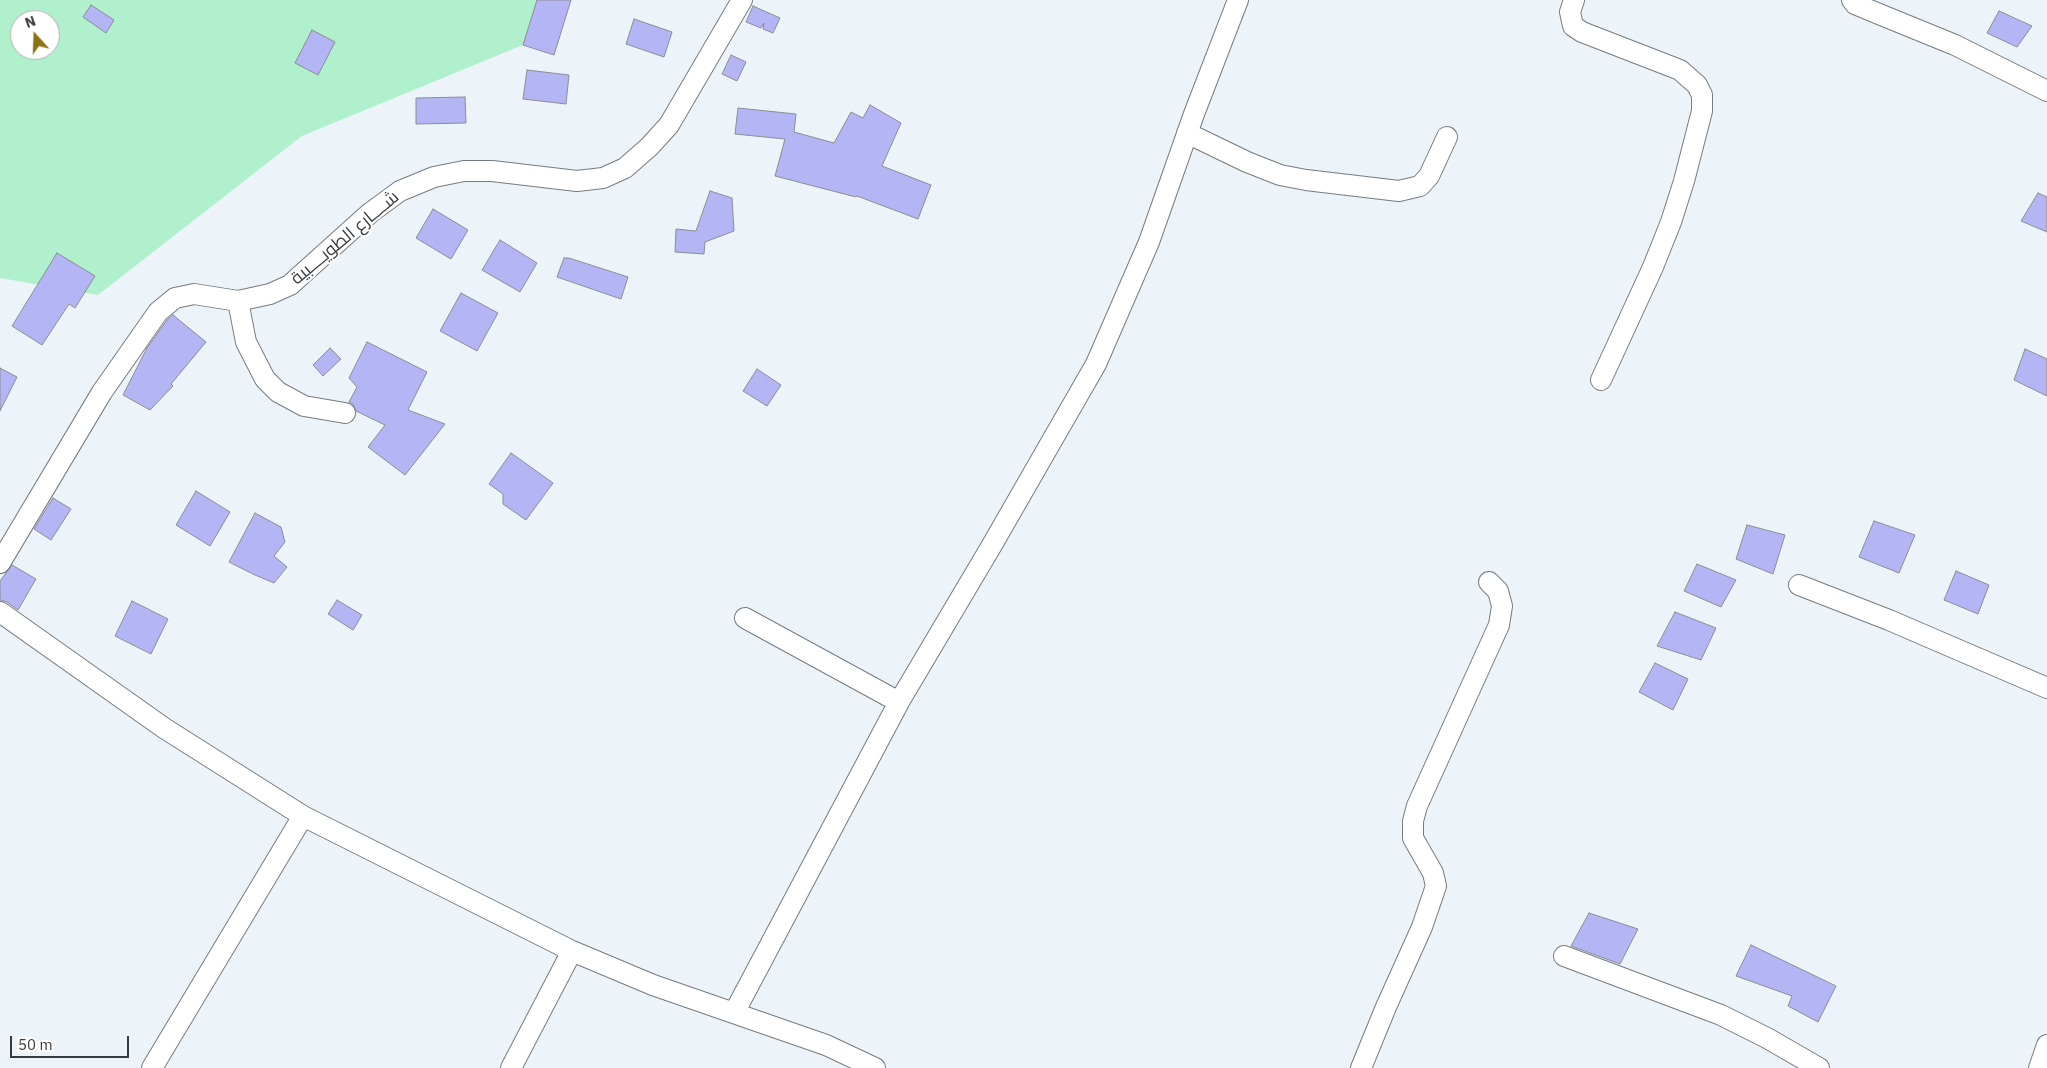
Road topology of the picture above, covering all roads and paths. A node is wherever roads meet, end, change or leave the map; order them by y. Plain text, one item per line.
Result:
1 (742, 0) edge
2 (1238, 0) edge
3 (1574, 0) edge
4 (1852, 0) edge
5 (2047, 91) edge
6 (1187, 133) junction
7 (1447, 137) dead end
8 (238, 301) junction
9 (1601, 380) dead end
10 (345, 413) dead end
11 (0, 563) edge
12 (1489, 582) dead end
13 (1799, 585) dead end
14 (0, 612) edge
15 (745, 618) dead end
16 (2047, 688) edge
17 (899, 702) junction
18 (302, 816) junction
19 (572, 951) junction
20 (1564, 956) dead end
21 (734, 1013) junction
22 (2047, 1045) edge
23 (152, 1068) edge
24 (511, 1068) edge
25 (875, 1068) edge
26 (1361, 1068) edge
27 (1819, 1068) edge
28 (2039, 1068) edge

1 - 8 street, شــــارع الطويــــبية
2 - 6 street
3 - 9 street
4 - 5 street
6 - 7 street
6 - 17 street
8 - 10 street
8 - 11 street, شــــارع الطويــــبية
12 - 26 street
13 - 16 street
14 - 18 street
15 - 17 street
17 - 21 street
18 - 19 street
18 - 23 street
19 - 21 street
19 - 24 street
20 - 27 street
21 - 25 street
22 - 28 street

